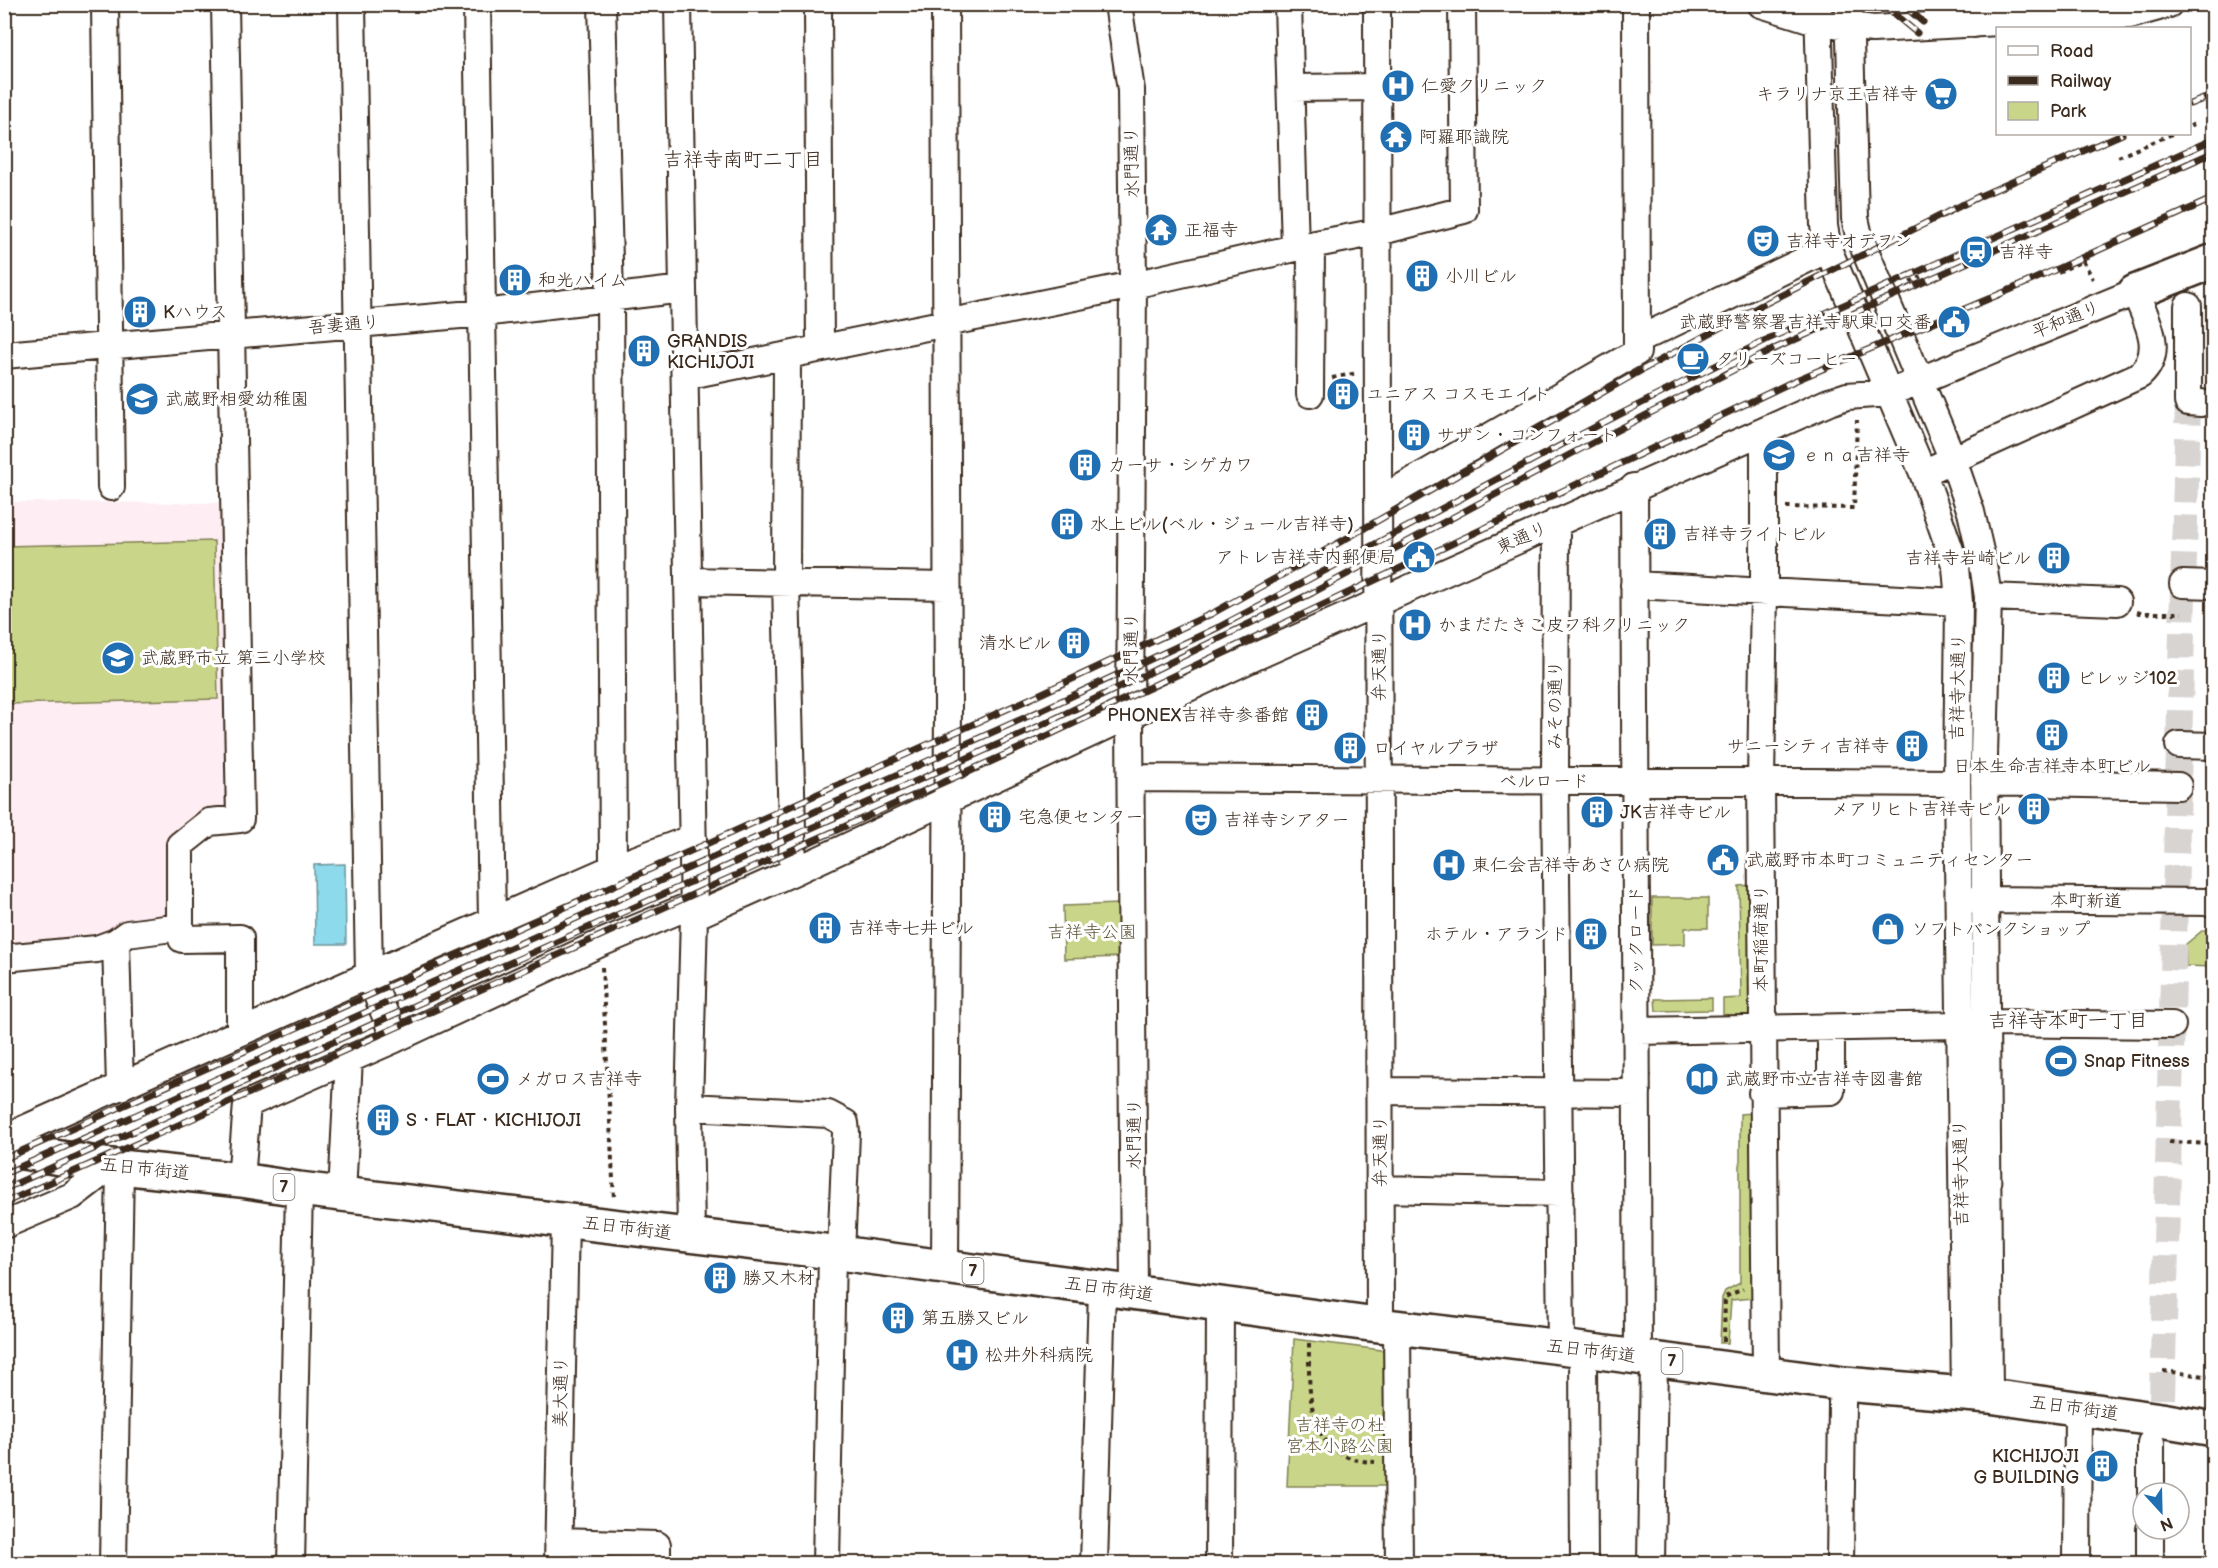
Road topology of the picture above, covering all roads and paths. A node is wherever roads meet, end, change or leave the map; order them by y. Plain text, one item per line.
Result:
1 (105, 4) edge
2 (225, 4) edge
3 (352, 4) edge
4 (477, 4) edge
5 (602, 4) edge
6 (678, 4) edge
7 (818, 4) edge
8 (945, 4) edge
9 (1118, 4) edge
10 (1288, 4) edge
11 (1377, 4) edge
12 (1462, 4) edge
13 (1636, 4) edge
14 (1761, 4) edge
15 (1951, 4) edge
16 (2169, 4) edge
17 (1819, 13) edge
18 (2093, 13) edge
19 (1849, 16) edge
20 (1974, 24) junction
21 (1377, 87) junction
22 (1291, 88) junction
23 (2197, 123) dead end
24 (2191, 126) edge
25 (2170, 135) edge
26 (2118, 157) dead end
27 (1378, 232) junction
28 (1303, 247) junction
29 (1828, 249) junction
30 (2214, 261) edge
31 (2059, 273) dead end
32 (1921, 277) dead end
33 (2093, 279) dead end
34 (1910, 282) dead end
35 (1133, 285) junction
36 (683, 289) junction
37 (2135, 292) junction
38 (610, 298) junction
39 (2188, 306) dead end
40 (483, 313) junction
41 (946, 323) junction
42 (358, 324) junction
43 (231, 334) junction
44 (1638, 340) junction
45 (110, 346) junction
46 (820, 348) junction
47 (4, 355) edge
48 (787, 356) junction
49 (1378, 369) junction
50 (685, 376) junction
51 (1920, 381) junction
52 (1310, 388) joint
53 (1889, 393) junction
54 (2195, 403) tunnel mouth
55 (1857, 420) dead end
56 (1764, 431) junction
57 (1953, 460) junction
58 (1923, 473) junction
59 (111, 487) dead end
60 (1634, 487) junction
61 (1378, 501) junction
62 (1764, 507) junction
63 (1556, 522) junction
64 (688, 581) junction
65 (786, 583) junction
66 (2183, 584) dead end
67 (1634, 585) junction
68 (2214, 585) edge
69 (946, 586) junction
70 (1764, 591) junction
71 (1988, 597) junction
72 (1959, 602) junction
73 (2117, 602) joint
74 (1379, 603) junction
75 (2182, 613) dead end
76 (1130, 716) junction
77 (2179, 745) dead end
78 (2214, 746) edge
79 (1132, 778) junction
80 (1379, 779) junction
81 (1555, 781) junction
82 (1635, 781) junction
83 (1761, 782) junction
84 (1984, 782) junction
85 (1957, 783) junction
86 (2178, 786) dead end
87 (947, 800) junction
88 (693, 838) junction
89 (613, 868) junction
90 (793, 872) junction
91 (1959, 900) junction
92 (1986, 900) junction
93 (2214, 902) edge
94 (694, 910) junction
95 (492, 921) junction
96 (180, 927) junction
97 (116, 942) junction
98 (601, 943) junction
99 (4, 958) edge
100 (369, 975) junction
101 (1985, 1023) junction
102 (1959, 1025) junction
103 (2172, 1025) dead end
104 (1831, 1028) junction
105 (1761, 1029) junction
106 (1636, 1031) junction
107 (240, 1032) junction
108 (395, 1039) junction
109 (349, 1058) junction
110 (120, 1087) junction
111 (1380, 1091) junction
112 (1558, 1093) junction
113 (1762, 1093) junction
114 (1637, 1094) junction
115 (688, 1107) junction
116 (4, 1138) edge
117 (2169, 1142) dead end
118 (2214, 1144) edge
119 (4, 1149) edge
120 (116, 1167) junction
121 (240, 1180) junction
122 (299, 1189) junction
123 (1380, 1189) junction
124 (1560, 1193) junction
125 (342, 1194) junction
126 (565, 1221) junction
127 (4, 1225) edge
128 (615, 1227) junction
129 (691, 1235) junction
130 (836, 1253) junction
131 (945, 1267) junction
132 (1764, 1287) junction
133 (1102, 1289) junction
134 (1134, 1293) junction
135 (1220, 1304) junction
136 (1389, 1327) junction
137 (1309, 1333) dead end
138 (1572, 1348) junction
139 (1723, 1348) dead end
140 (1646, 1358) junction
141 (2163, 1371) dead end
142 (1766, 1374) junction
143 (2214, 1377) edge
144 (1844, 1384) junction
145 (1977, 1396) junction
146 (2078, 1408) junction
147 (2158, 1421) junction
148 (2214, 1429) edge
149 (1398, 1461) junction
150 (2152, 1481) edge
151 (2151, 1541) edge
152 (558, 1553) edge
153 (112, 1563) edge
154 (291, 1563) edge
155 (657, 1563) edge
156 (826, 1563) edge
157 (1094, 1563) edge
158 (1219, 1563) edge
159 (1399, 1563) edge
160 (1584, 1563) edge
161 (1652, 1563) edge
162 (1840, 1563) edge
163 (2077, 1563) edge
164 (2150, 1563) edge

1 - 45 street
2 - 43 street
3 - 42 street
4 - 40 street
5 - 38 street
6 - 36 street
7 - 46 street
8 - 41 street
9 - 35 street, 水門通り
10 - 22 street
11 - 21 street, 弁天通り
12 - 27 street
13 - 44 street
14 - 17 street
15 - 20 street
16 - 18 street
17 - 19 street
17 - 29 street, 吉祥寺大通り
18 - 20 street
19 - 20 street
19 - 51 street, 吉祥寺大通り
21 - 22 street
21 - 27 street, 弁天通り
22 - 28 street
23 - 24 path
25 - 26 path
27 - 28 street
27 - 49 street, 弁天通り
28 - 35 street
28 - 52 street
29 - 44 street
29 - 53 street, 吉祥寺大通り
30 - 37 main road, 平和通り
31 - 33 path
32 - 34 path
35 - 41 street
35 - 76 street, 水門通り
36 - 38 street, 吾妻通り
36 - 50 street
37 - 51 street, 平和通り
37 - 57 street
38 - 40 street, 吾妻通り
38 - 89 street
39 - 54 street
40 - 42 street, 吾妻通り
40 - 95 street
41 - 46 street
41 - 69 street
42 - 43 street, 吾妻通り
42 - 100 street
43 - 45 street, 吾妻通り
43 - 96 street
44 - 61 street
45 - 47 street, 吾妻通り
45 - 59 street
46 - 48 street
48 - 50 street
48 - 65 street
49 - 52 path
49 - 61 street, 弁天通り
50 - 64 street
51 - 53 street, 東通り
51 - 57 street, 吉祥寺大通り
53 - 56 street, 東通り
53 - 58 street, 吉祥寺大通り
55 - 62 path
56 - 60 street, 東通り
56 - 62 street, 本町稲荷通り
57 - 58 street
57 - 71 street, 吉祥寺大通り
58 - 72 street, 吉祥寺大通り
60 - 63 street, 東通り
60 - 67 street, クックロード
61 - 74 street, 弁天通り
62 - 70 street, 本町稲荷通り
63 - 74 street, 東通り
63 - 81 street, みその通り
64 - 65 street
64 - 88 street
65 - 69 street
65 - 90 street
66 - 68 street
67 - 70 street
67 - 82 street, クックロード
69 - 87 street
70 - 72 street
70 - 83 street, 本町稲荷通り
71 - 73 street
71 - 84 street, 吉祥寺大通り
72 - 85 street, 吉祥寺大通り
73 - 75 path
74 - 76 street, 東通り
74 - 80 street, 弁天通り
76 - 79 street, 水門通り
76 - 87 street, 東通り
77 - 78 street
79 - 80 street, ベルロード
79 - 134 street, 水門通り
80 - 81 street, ベルロード
80 - 111 street, 弁天通り
81 - 82 street, ベルロード
81 - 112 street, みその通り
82 - 83 street, ベルロード
82 - 106 street, クックロード
83 - 85 street, ベルロード
83 - 105 street, 本町稲荷通り
84 - 86 street
84 - 92 street, 吉祥寺大通り
85 - 91 street, 吉祥寺大通り
87 - 90 street, 東通り
87 - 131 street
88 - 89 street
88 - 94 street
89 - 95 street
90 - 94 street, 東通り
91 - 92 street, 本町新道
91 - 102 street, 吉祥寺大通り
92 - 93 street, 本町新道
92 - 101 street, 吉祥寺大通り
94 - 98 street, 東通り
94 - 115 street
95 - 100 street
96 - 97 street
96 - 107 street
97 - 99 street
97 - 110 street
98 - 108 street, 東通り
98 - 128 path
100 - 107 street
100 - 108 street
101 - 103 street
101 - 145 street, 吉祥寺大通り
102 - 104 street
102 - 145 street, 吉祥寺大通り
104 - 105 street
104 - 113 street
105 - 106 street
105 - 113 street, 本町稲荷通り
106 - 114 street, クックロード
107 - 110 street
108 - 109 street, 東通り
109 - 121 street, 東通り
109 - 125 street
110 - 116 street
111 - 112 street
111 - 123 street, 弁天通り
112 - 114 street
112 - 124 street, みその通り
113 - 132 street, 本町稲荷通り
114 - 140 street, クックロード
115 - 129 street
115 - 130 street
117 - 118 path
119 - 120 main road, 五日市街道 / 7
120 - 121 main road, 五日市街道 / 7
120 - 127 street
120 - 153 street
121 - 122 main road, 五日市街道 / 7
122 - 125 main road, 五日市街道 / 7
122 - 154 street
123 - 124 street
123 - 136 street, 弁天通り
124 - 138 street, みその通り
125 - 126 main road, 五日市街道 / 7
126 - 128 main road, 五日市街道 / 7
126 - 152 street, 美大通り
128 - 129 main road, 五日市街道 / 7
129 - 130 main road, 五日市街道 / 7
130 - 131 main road, 五日市街道 / 7
130 - 156 street
131 - 133 main road, 五日市街道 / 7
132 - 139 path
132 - 142 street, 本町稲荷通り
133 - 134 main road, 五日市街道 / 7
133 - 157 street
134 - 135 main road, 五日市街道 / 7
135 - 136 main road, 五日市街道 / 7
135 - 158 street
136 - 138 main road, 五日市街道 / 7
136 - 149 street, 弁天通り
137 - 149 path
138 - 140 main road, 五日市街道 / 7
138 - 160 street, みその通り
140 - 142 main road, 五日市街道 / 7
140 - 161 street, クックロード
141 - 143 path
142 - 144 main road, 五日市街道 / 7
144 - 145 main road, 五日市街道 / 7
144 - 162 street
145 - 146 main road, 五日市街道 / 7
146 - 147 main road, 五日市街道 / 7
146 - 163 street
147 - 148 main road, 五日市街道 / 7
147 - 150 street
149 - 159 street, 弁天通り
151 - 164 street
152 - 155 street

